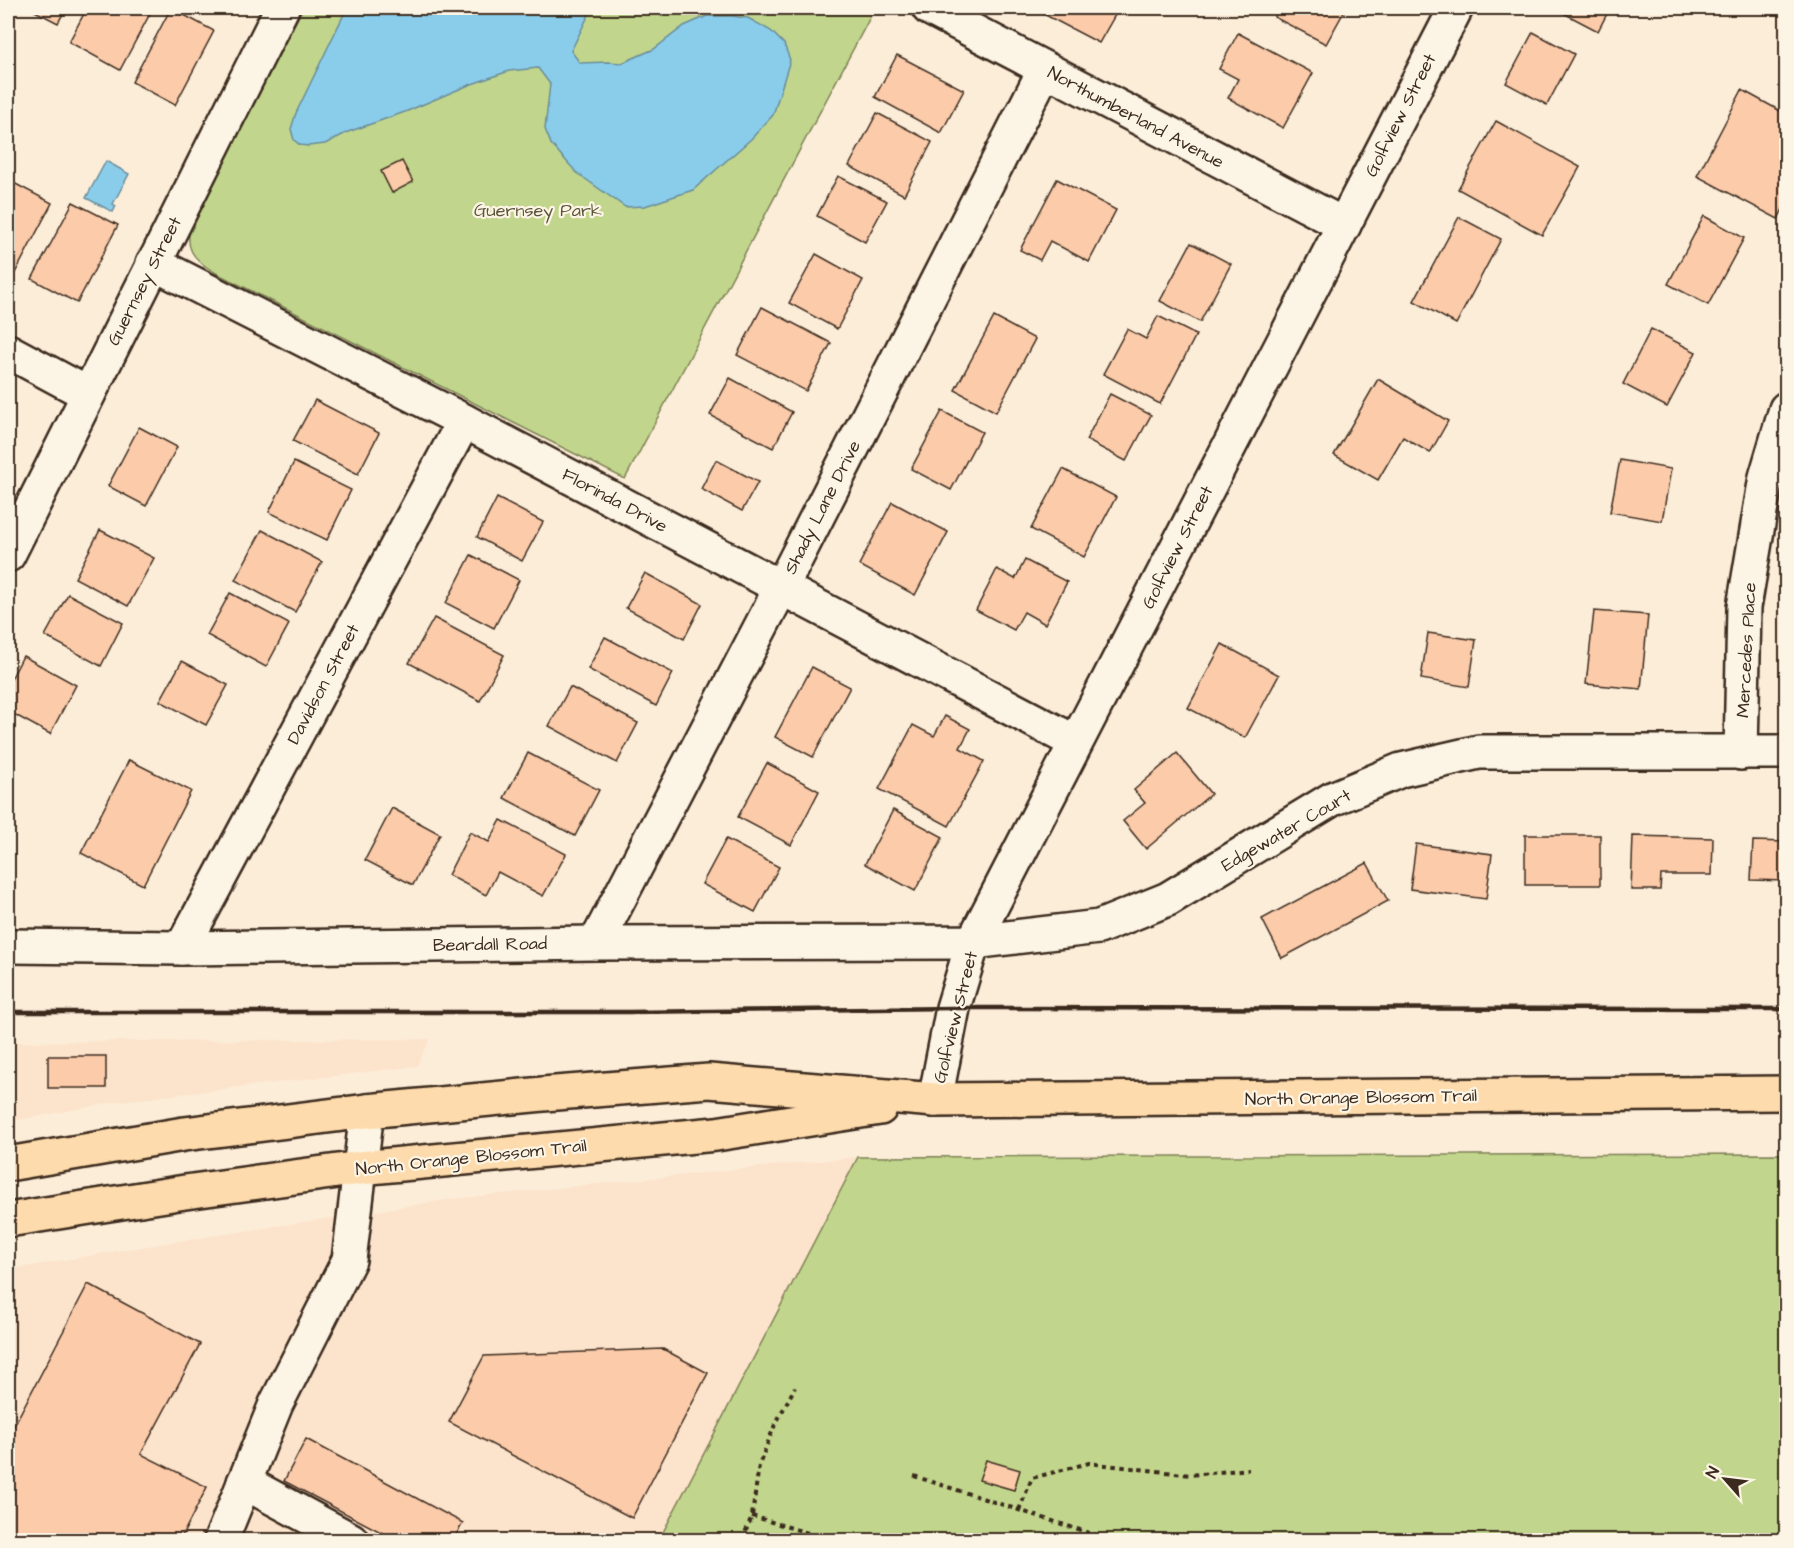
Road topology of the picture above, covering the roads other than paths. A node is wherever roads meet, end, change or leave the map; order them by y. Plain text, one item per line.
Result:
1 (282, 8) edge
2 (929, 8) edge
3 (1456, 8) edge
4 (1045, 69) junction
5 (1344, 225) junction
6 (153, 263) junction
7 (8, 351) edge
8 (88, 394) junction
9 (1786, 409) edge
10 (464, 421) junction
11 (8, 555) edge
12 (781, 588) junction
13 (1075, 742) junction
14 (1786, 752) edge
15 (1741, 753) junction
16 (973, 942) junction
17 (596, 943) junction
18 (8, 946) edge
19 (182, 948) junction
20 (1786, 1093) edge
21 (935, 1100) junction
22 (367, 1111) junction
23 (8, 1164) edge
24 (360, 1168) junction
25 (8, 1220) edge
26 (244, 1482) junction
27 (221, 1540) edge
28 (351, 1540) edge

1 - 6 street, Guernsey Street
2 - 4 street, Northumberland Avenue
3 - 5 street, Golfview Street
4 - 5 street, Northumberland Avenue
4 - 12 street, Shady Lane Drive
5 - 13 street, Golfview Street
6 - 8 street, Guernsey Street
6 - 10 street, Florinda Drive
7 - 8 street
8 - 11 street, Guernsey Street
9 - 15 street, Mercedes Place
10 - 12 street, Florinda Drive
10 - 19 street, Davidson Street
12 - 13 street, Florinda Drive
12 - 17 street, Shady Lane Drive
13 - 16 street, Golfview Street
14 - 15 street, Edgewater Court
15 - 16 street, Edgewater Court
16 - 17 street, Beardall Road
16 - 21 street, Golfview Street
17 - 19 street, Beardall Road
18 - 19 street, Beardall Road
20 - 21 main road, North Orange Blossom Trail
21 - 22 main road, North Orange Blossom Trail
21 - 24 main road, North Orange Blossom Trail
22 - 23 main road, North Orange Blossom Trail
22 - 24 street
24 - 25 main road, North Orange Blossom Trail
24 - 26 street
26 - 27 street
26 - 28 street

